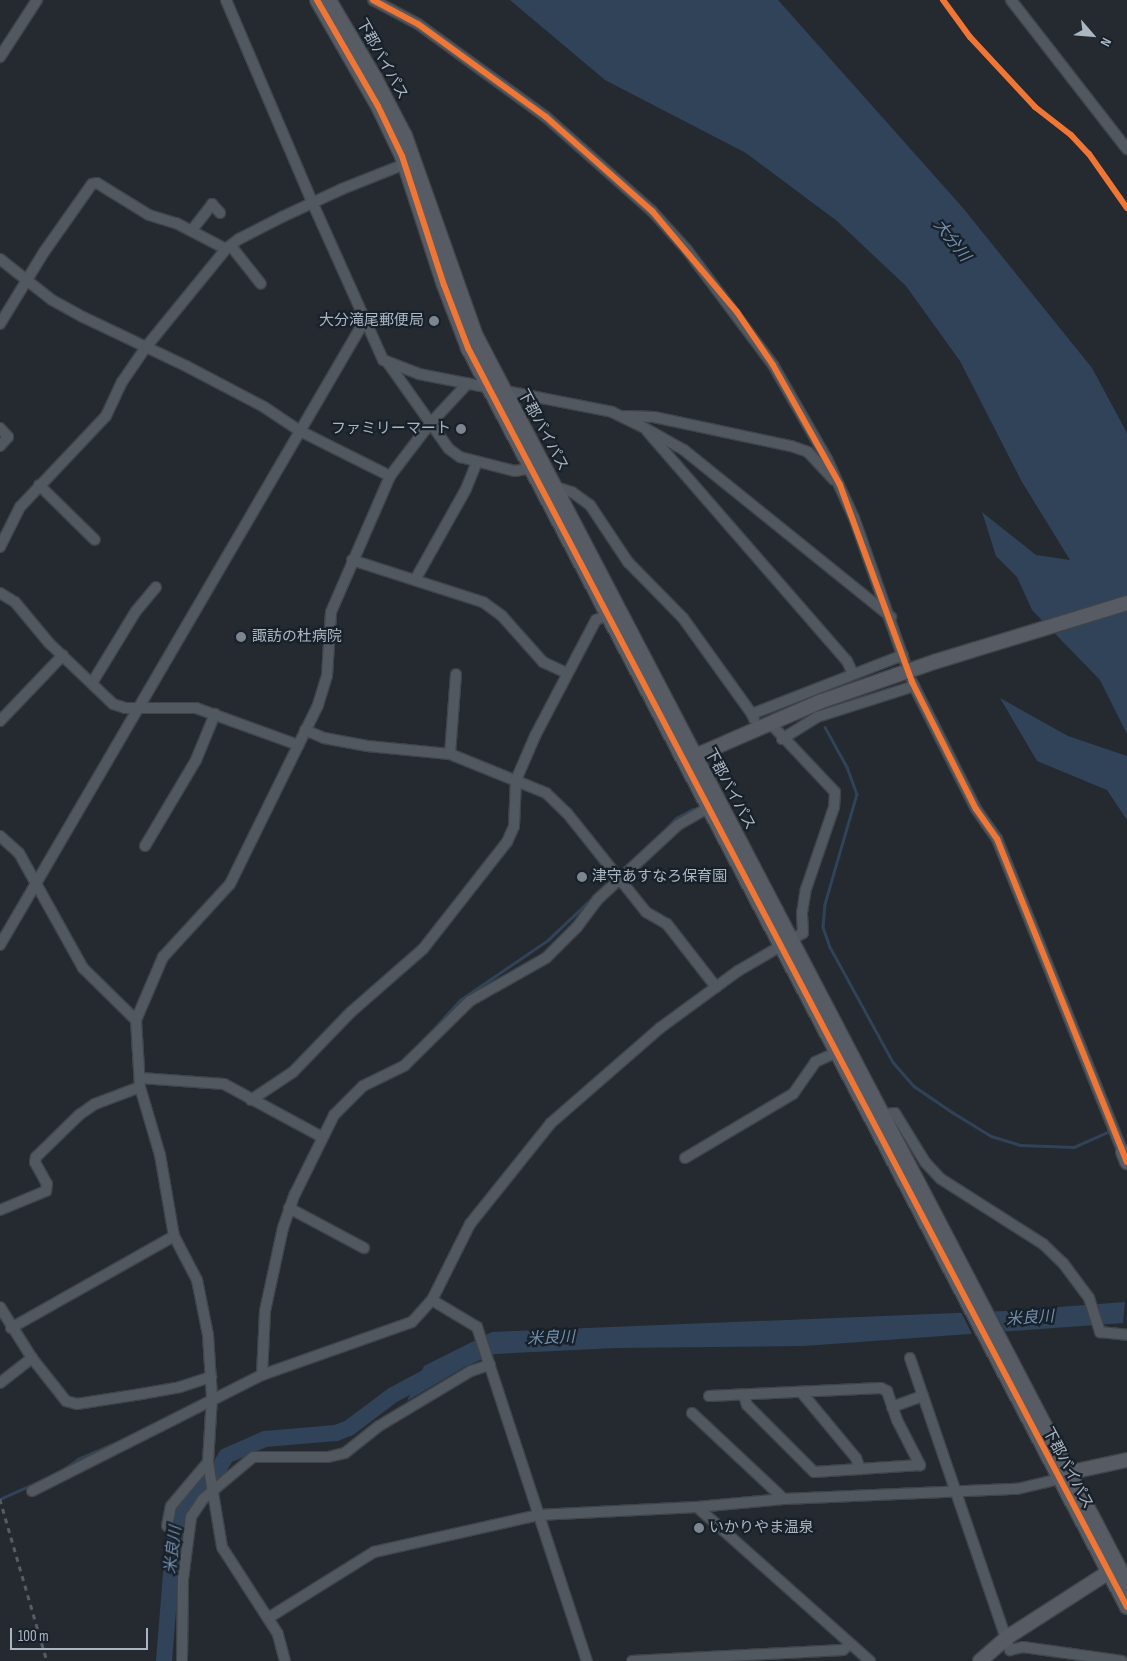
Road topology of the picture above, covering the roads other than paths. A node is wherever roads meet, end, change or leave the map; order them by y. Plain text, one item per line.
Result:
1 (37, 0) edge
2 (226, 0) edge
3 (317, 0) edge
4 (330, 0) edge
5 (373, 0) edge
6 (1011, 0) edge
7 (0, 57) edge
8 (1127, 149) edge
9 (405, 164) junction
10 (313, 204) junction
11 (220, 213) dead end
12 (192, 230) junction
13 (228, 248) junction
14 (0, 260) edge
15 (26, 281) junction
16 (261, 284) dead end
17 (365, 320) junction
18 (0, 324) edge
19 (146, 346) junction
20 (388, 363) junction
21 (468, 383) junction
22 (489, 387) junction
23 (504, 390) junction
24 (620, 416) junction
25 (429, 424) junction
26 (643, 427) junction
27 (0, 428) edge
28 (300, 432) junction
29 (0, 446) edge
30 (477, 462) junction
31 (537, 467) junction
32 (390, 476) junction
33 (39, 485) junction
34 (840, 485) junction
35 (553, 486) junction
36 (95, 540) dead end
37 (0, 547) edge
38 (352, 560) junction
39 (415, 580) junction
40 (156, 587) dead end
41 (0, 593) edge
42 (1127, 602) edge
43 (613, 612) junction
44 (891, 617) junction
45 (63, 655) junction
46 (567, 673) junction
47 (456, 674) dead end
48 (853, 674) junction
49 (92, 683) junction
50 (138, 708) junction
51 (215, 714) junction
52 (759, 721) junction
53 (0, 722) edge
54 (305, 730) junction
55 (782, 738) junction
56 (298, 745) junction
57 (450, 754) junction
58 (689, 759) junction
59 (516, 780) junction
60 (714, 805) junction
61 (0, 836) edge
62 (146, 846) dead end
63 (616, 877) junction
64 (37, 881) junction
65 (786, 943) junction
66 (0, 945) edge
67 (716, 987) junction
68 (136, 1020) junction
69 (837, 1052) junction
70 (140, 1082) junction
71 (251, 1100) junction
72 (881, 1115) junction
73 (322, 1137) junction
74 (1125, 1157) edge
75 (684, 1158) dead end
76 (289, 1208) junction
77 (0, 1210) edge
78 (174, 1236) junction
79 (364, 1248) dead end
80 (432, 1300) junction
81 (974, 1304) junction
82 (0, 1307) edge
83 (11, 1328) junction
84 (1127, 1335) edge
85 (32, 1358) junction
86 (910, 1358) dead end
87 (490, 1365) junction
88 (262, 1375) junction
89 (211, 1377) junction
90 (0, 1383) edge
91 (802, 1393) junction
92 (744, 1395) junction
93 (709, 1396) dead end
94 (923, 1396) junction
95 (212, 1397) junction
96 (892, 1407) junction
97 (692, 1413) dead end
98 (1127, 1460) edge
99 (208, 1462) junction
100 (860, 1470) junction
101 (1064, 1476) junction
102 (32, 1491) dead end
103 (956, 1493) junction
104 (212, 1494) junction
105 (784, 1499) junction
106 (696, 1507) junction
107 (538, 1515) junction
108 (167, 1526) dead end
109 (1113, 1569) junction
110 (1127, 1583) edge
111 (1127, 1607) edge
112 (268, 1618) junction
113 (1006, 1638) junction
114 (850, 1644) junction
115 (182, 1661) edge
116 (285, 1661) edge
117 (587, 1661) edge
118 (632, 1661) edge
119 (870, 1661) edge
120 (980, 1661) edge
121 (1122, 1661) edge

1 - 7 street
2 - 10 street
3 - 9 street
4 - 23 street, 下郡バイパス
5 - 34 street
6 - 8 street
9 - 10 street
9 - 22 street
10 - 13 street
10 - 17 street
11 - 12 street
12 - 13 street
12 - 15 street
13 - 16 street
13 - 19 street
14 - 15 street
15 - 18 street
15 - 19 street
17 - 20 street
17 - 28 street
19 - 28 street
19 - 33 street
20 - 21 street
20 - 25 street
21 - 22 street
21 - 25 street
22 - 23 street
22 - 31 street
23 - 24 street
23 - 31 street, 下郡バイパス
24 - 26 street
24 - 34 street
25 - 30 street
25 - 32 street
26 - 44 street
26 - 48 street
27 - 29 street
28 - 32 street
28 - 50 street
30 - 31 street
30 - 39 street
31 - 35 street, 下郡バイパス
31 - 43 street
32 - 38 street
33 - 36 street
33 - 37 street
34 - 44 street
35 - 43 street, 下郡バイパス
35 - 52 street
38 - 39 street
38 - 54 street
39 - 46 street
40 - 49 street
41 - 45 street
42 - 52 street
43 - 46 street
43 - 58 street
44 - 48 street
45 - 49 street
45 - 53 street
46 - 59 street
47 - 57 street
48 - 52 street
49 - 50 street
50 - 51 street
50 - 64 street
51 - 56 street
51 - 62 street
52 - 55 street
52 - 58 street
54 - 56 street
54 - 57 street
55 - 65 street
55 - 74 street
56 - 68 street
57 - 59 street
58 - 60 street
59 - 63 street
59 - 71 street
60 - 63 street
60 - 65 street
61 - 64 street
63 - 67 street
63 - 73 street
64 - 66 street
64 - 68 street
65 - 67 street
65 - 69 street
65 - 72 street
67 - 80 street
68 - 70 street
69 - 75 street
69 - 81 street
70 - 71 street
70 - 77 street
70 - 78 street
71 - 73 street
72 - 81 street
72 - 84 street
73 - 76 street
76 - 79 street
76 - 88 street
78 - 83 street
78 - 89 street
80 - 87 street
80 - 88 street
81 - 101 street, 下郡バイパス
82 - 83 street
83 - 85 street
85 - 89 street
85 - 90 street
86 - 94 street
87 - 104 street
87 - 107 street
88 - 95 street
89 - 95 street
91 - 92 street
91 - 96 street
91 - 100 street
92 - 93 street
92 - 100 street
94 - 96 street
94 - 103 street
95 - 99 street
95 - 102 street
96 - 100 street
97 - 105 street
98 - 101 street
99 - 104 street
99 - 108 street
101 - 103 street
101 - 109 street, 下郡バイパス
103 - 105 street
103 - 113 street
104 - 112 street
104 - 115 street
105 - 106 street
106 - 107 street
106 - 114 street
107 - 112 street
107 - 117 street
109 - 110 street, 下郡バイパス
109 - 111 street, 下郡バイパス
109 - 113 street
112 - 116 street
113 - 120 street
113 - 121 street
114 - 118 street
114 - 119 street

